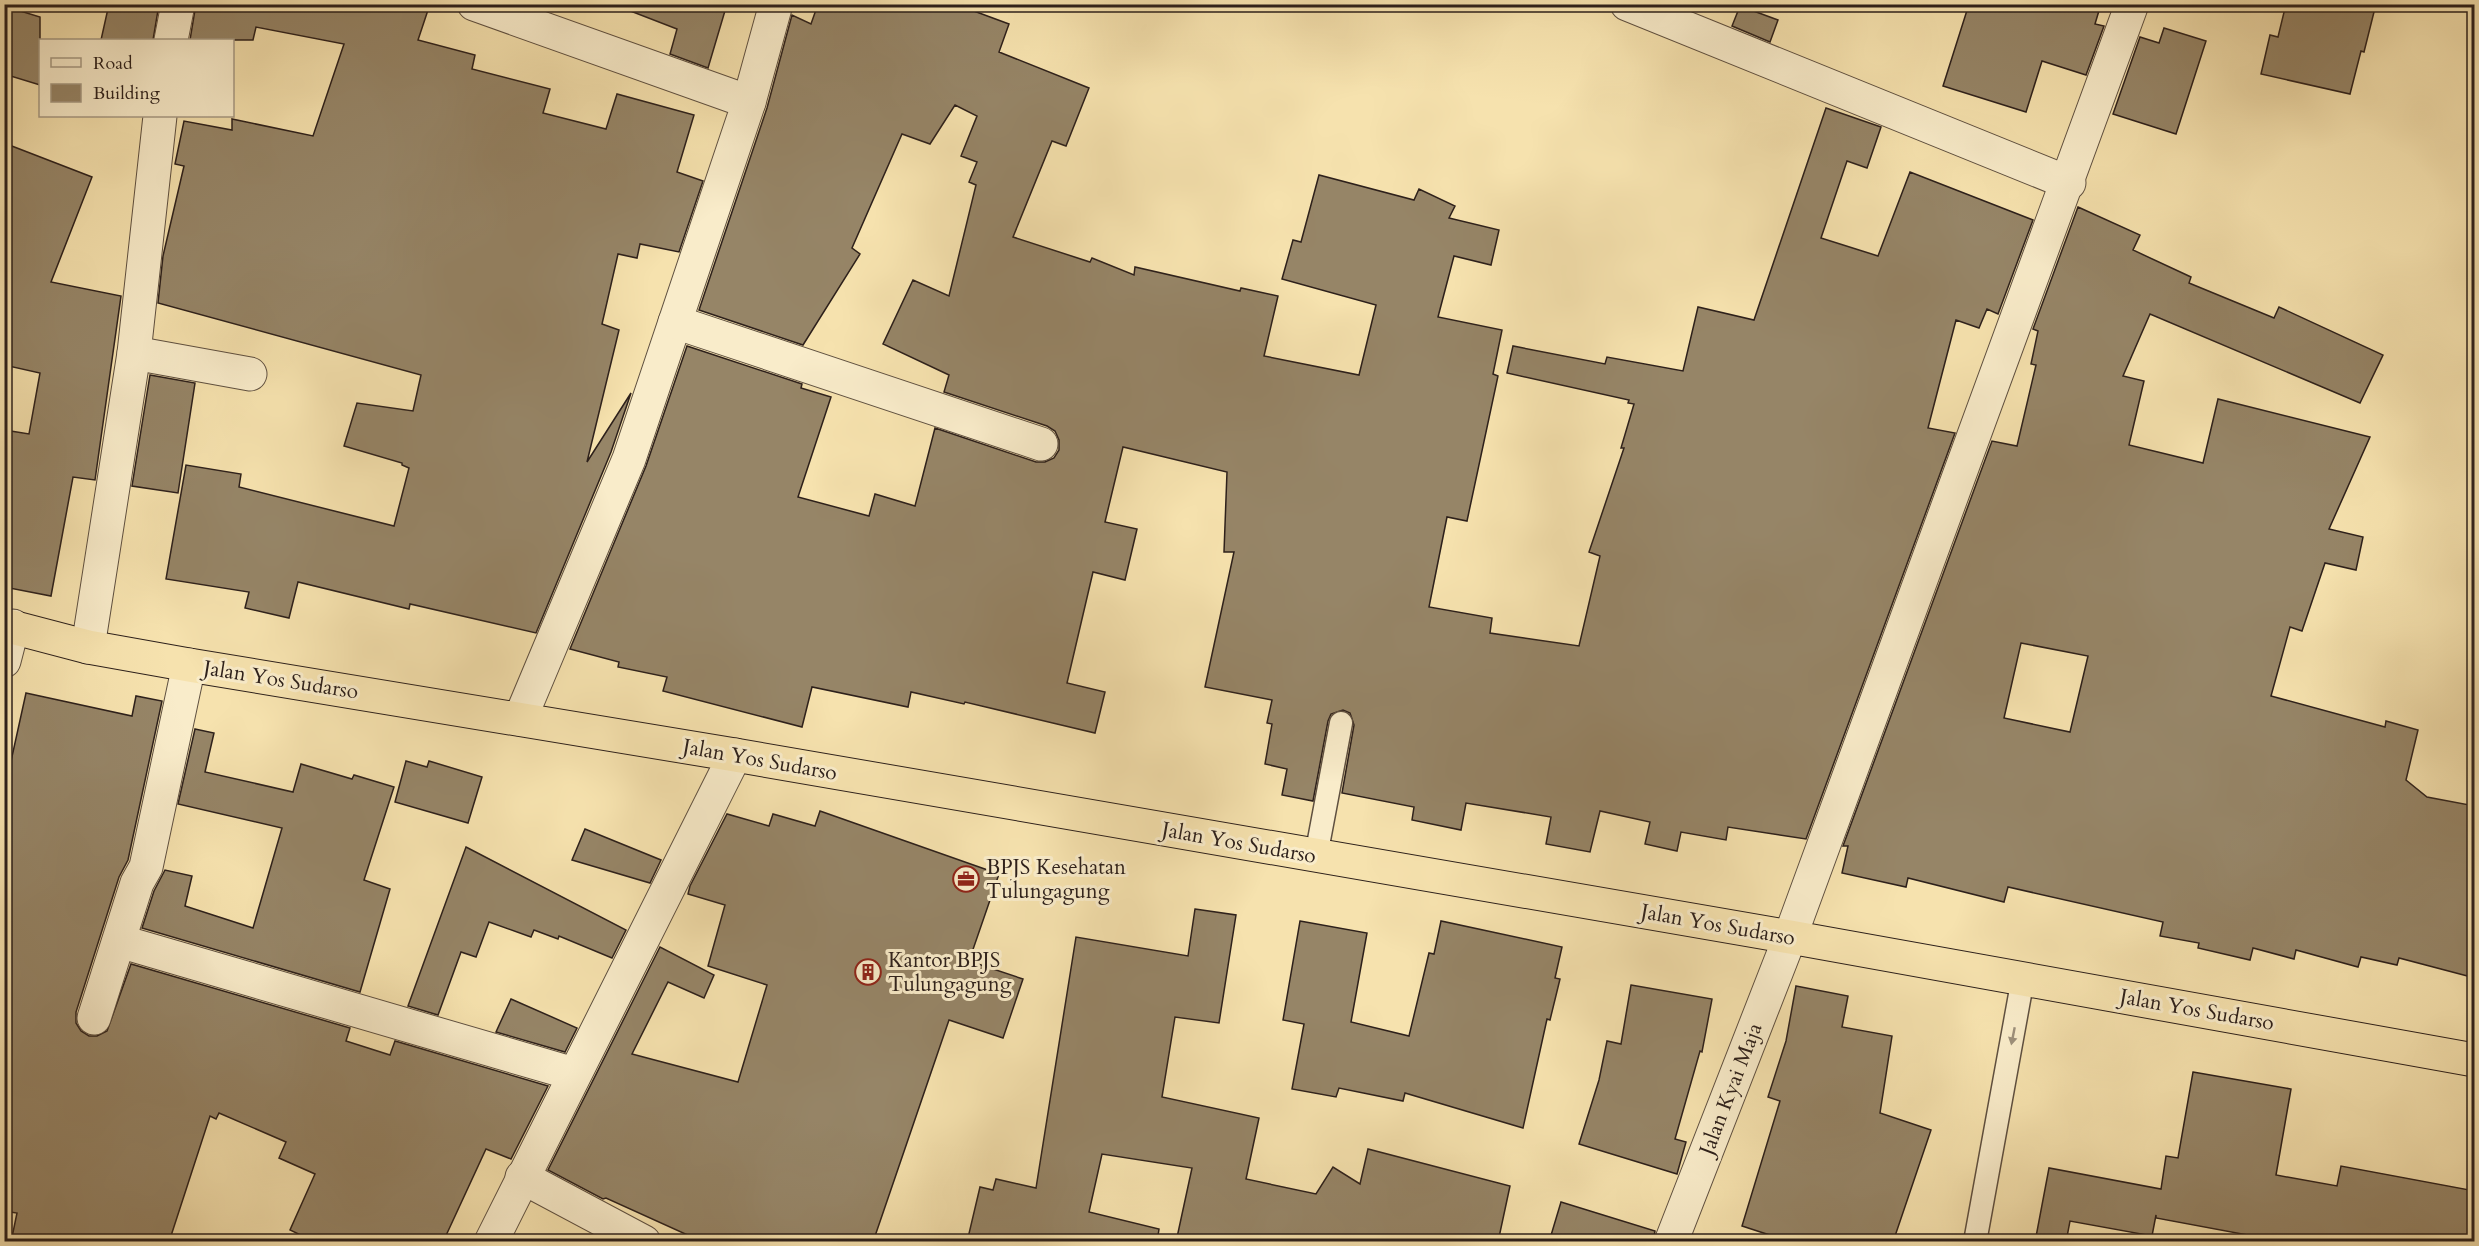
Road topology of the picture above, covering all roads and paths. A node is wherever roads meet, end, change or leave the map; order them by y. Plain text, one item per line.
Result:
1 (178, 4) edge
2 (474, 4) edge
3 (776, 4) edge
4 (1626, 4) edge
5 (2132, 4) edge
6 (171, 39) edge
7 (749, 102) junction
8 (160, 117) edge
9 (2069, 183) junction
10 (675, 322) junction
11 (135, 353) junction
12 (250, 374) dead end
13 (1041, 444) dead end
14 (9, 626) edge
15 (88, 647) junction
16 (4, 661) edge
17 (189, 665) junction
18 (520, 719) junction
19 (1341, 723) dead end
20 (735, 755) junction
21 (1316, 856) junction
22 (1790, 937) junction
23 (119, 941) junction
24 (2023, 978) junction
25 (94, 1018) dead end
26 (2475, 1060) edge
27 (574, 1074) junction
28 (522, 1178) junction
29 (491, 1242) edge
30 (644, 1242) edge
31 (1671, 1242) edge
32 (1975, 1242) edge

1 - 6 street
2 - 7 street
3 - 7 street
4 - 9 street
5 - 9 street, Jalan Kyai Maja
7 - 10 street
8 - 11 street
9 - 22 street, Jalan Kyai Maja
10 - 13 street
10 - 18 street
11 - 12 street
11 - 15 street
14 - 15 highway, Jalan Yos Sudarso
14 - 16 street
15 - 17 highway, Jalan Yos Sudarso
17 - 18 highway, Jalan Yos Sudarso
17 - 23 street
18 - 20 highway, Jalan Yos Sudarso
19 - 21 lane
20 - 21 highway, Jalan Yos Sudarso
20 - 27 street
21 - 22 highway, Jalan Yos Sudarso
22 - 24 highway, Jalan Yos Sudarso
22 - 31 street, Jalan Kyai Maja
23 - 25 street
23 - 27 street
24 - 26 highway, Jalan Yos Sudarso
24 -> 32 lane
27 - 28 street
28 - 29 street
28 - 30 street

